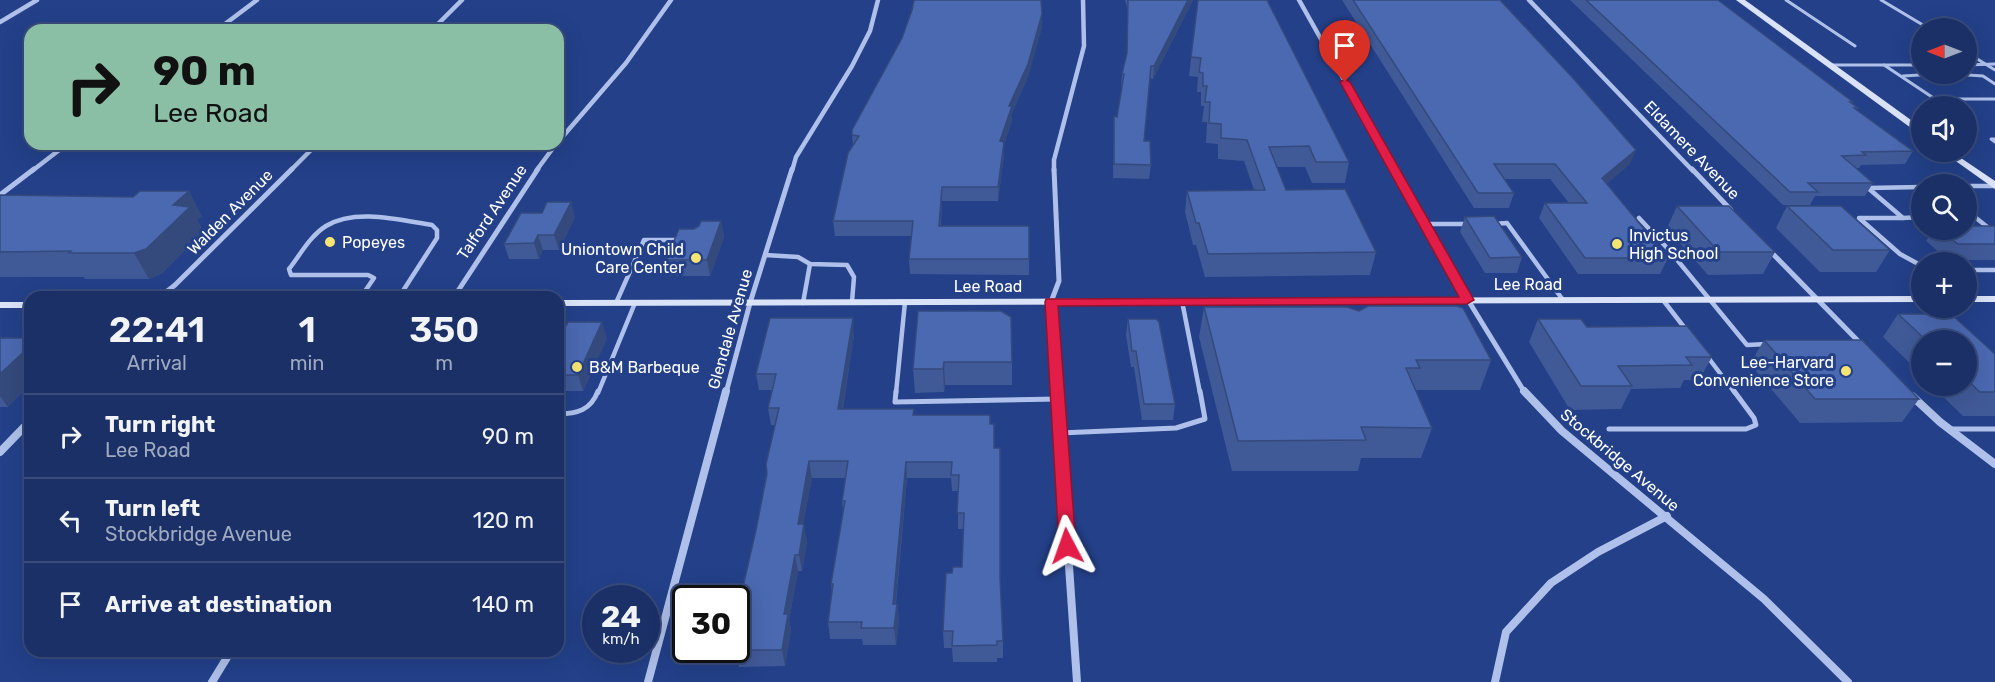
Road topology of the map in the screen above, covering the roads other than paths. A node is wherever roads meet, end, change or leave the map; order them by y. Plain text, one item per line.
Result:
1 (38, 0) edge
2 (257, 0) edge
3 (462, 0) edge
4 (671, 0) edge
5 (878, 0) edge
6 (1083, 0) edge
7 (1299, 0) edge
8 (1529, 0) edge
9 (1740, 0) edge
10 (1786, 0) edge
11 (1881, 0) edge
12 (1911, 18) edge
13 (0, 22) edge
14 (225, 24) edge
15 (438, 24) edge
16 (1855, 46) dead end
17 (1977, 59) edge
18 (1995, 64) edge
19 (1829, 65) junction
20 (1884, 65) junction
21 (1911, 65) edge
22 (1977, 65) edge
23 (1986, 65) junction
24 (1995, 70) edge
25 (1911, 76) edge
26 (1977, 76) edge
27 (1902, 77) junction
28 (1995, 84) edge
29 (1995, 99) edge
30 (1911, 125) edge
31 (564, 135) edge
32 (59, 150) edge
33 (311, 150) edge
34 (552, 150) edge
35 (1961, 162) edge
36 (1977, 186) edge
37 (1995, 186) edge
38 (1911, 187) edge
39 (0, 195) edge
40 (1733, 212) edge
41 (1639, 218) dead end
42 (1903, 218) junction
43 (1911, 218) edge
44 (1977, 219) edge
45 (1425, 224) junction
46 (1471, 224) edge
47 (1483, 224) edge
48 (1995, 233) edge
49 (685, 240) edge
50 (1766, 246) edge
51 (765, 255) junction
52 (1911, 260) edge
53 (810, 264) junction
54 (1977, 270) edge
55 (1995, 270) edge
56 (168, 291) edge
57 (366, 291) edge
58 (403, 291) edge
59 (458, 291) edge
60 (1977, 298) edge
61 (1817, 299) junction
62 (1995, 299) edge
63 (1467, 300) junction
64 (1563, 300) junction
65 (1663, 300) junction
66 (1709, 300) junction
67 (852, 302) junction
68 (905, 302) junction
69 (1051, 302) junction
70 (1182, 302) junction
71 (616, 303) junction
72 (635, 303) junction
73 (750, 303) junction
74 (803, 303) junction
75 (1911, 303) edge
76 (564, 304) edge
77 (1, 305) edge
78 (24, 305) edge
79 (1692, 337) edge
80 (1769, 344) edge
81 (1852, 344) edge
82 (1860, 344) junction
83 (1868, 352) edge
84 (1706, 354) edge
85 (1908, 392) edge
86 (1058, 399) junction
87 (564, 414) edge
88 (24, 427) edge
89 (1609, 429) dead end
90 (1948, 429) junction
91 (1995, 429) edge
92 (1060, 433) junction
93 (0, 452) edge
94 (1995, 464) edge
95 (1667, 516) junction
96 (227, 657) edge
97 (212, 682) edge
98 (648, 682) edge
99 (1077, 682) edge
100 (1495, 682) edge
101 (1848, 682) edge

1 - 13 street
2 - 14 street
3 - 15 street
4 - 31 street, Talford Avenue
5 - 51 street, Glendale Avenue
6 - 69 street
7 - 45 street, Stockbridge Avenue
8 - 40 street, Eldamere Avenue
9 - 19 main road
10 - 16 lane
11 - 12 lane
17 - 23 lane
18 - 23 lane
19 - 20 lane
19 - 30 main road
20 - 21 lane
20 - 27 lane
22 - 23 lane
23 - 24 lane
25 - 27 lane
26 - 28 lane
27 - 29 lane
32 - 39 street
33 - 56 street, Walden Avenue
34 - 59 street, Talford Avenue
35 - 37 main road
36 - 37 lane
38 - 42 lane
41 - 66 lane
42 - 43 lane
42 - 52 lane
44 - 48 lane
45 - 46 lane
45 - 63 street, Stockbridge Avenue
47 - 64 lane
49 - 71 lane
50 - 61 street
51 - 53 lane
51 - 73 street, Glendale Avenue
53 - 67 lane
53 - 74 lane
54 - 55 lane
57 - 58 lane
60 - 62 main road
61 - 66 main road, Lee Road
61 - 75 main road, Lee Road
61 - 82 street
63 - 64 main road, Lee Road
63 - 70 main road, Lee Road
63 - 95 street, Stockbridge Avenue
64 - 65 main road, Lee Road
65 - 66 main road, Lee Road
65 - 79 lane
66 - 80 lane
67 - 68 main road, Lee Road
67 - 74 main road, Lee Road
68 - 69 main road, Lee Road
68 - 86 lane
69 - 70 main road, Lee Road
69 - 86 street
70 - 92 lane
71 - 72 main road, Lee Road
71 - 76 main road, Lee Road
72 - 73 main road, Lee Road
72 - 87 lane
73 - 74 main road, Lee Road
73 - 98 street, Glendale Avenue
77 - 78 main road
81 - 82 lane
82 - 83 street
84 - 89 lane
85 - 90 street
86 - 92 street
88 - 93 street
90 - 91 lane
90 - 94 street
92 - 99 street
95 - 100 street
95 - 101 street, Stockbridge Avenue
96 - 97 street

